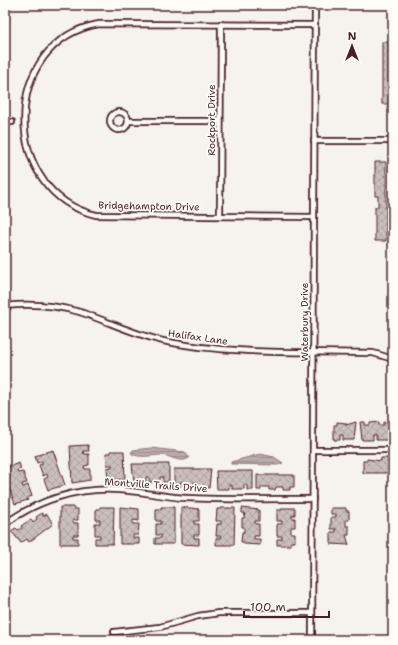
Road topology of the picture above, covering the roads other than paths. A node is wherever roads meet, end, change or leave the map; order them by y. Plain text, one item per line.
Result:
1 (315, 5) edge
2 (221, 24) junction
3 (315, 25) junction
4 (49, 44) dead end
5 (12, 116) dead end
6 (128, 121) junction
7 (220, 121) junction
8 (5, 122) edge
9 (12, 122) junction
10 (12, 129) dead end
11 (314, 141) junction
12 (393, 141) edge
13 (53, 198) dead end
14 (220, 216) junction
15 (314, 217) junction
16 (5, 306) edge
17 (313, 352) junction
18 (393, 359) edge
19 (313, 450) junction
20 (393, 450) edge
21 (313, 499) junction
22 (5, 524) edge
23 (312, 613) junction
24 (114, 632) dead end
25 (312, 640) edge

1 - 3 street, Waterbury Drive
2 - 3 street
2 - 4 street
2 - 7 street, Rockport Drive
3 - 11 street, Waterbury Drive
5 - 9 street
6 - 6 street
6 - 7 street
7 - 14 street, Rockport Drive
8 - 9 street
9 - 10 street
11 - 12 street
11 - 15 street, Waterbury Drive
13 - 14 street, Bridgehampton Drive
14 - 15 street, Bridgehampton Drive
15 - 17 street, Waterbury Drive
16 - 17 street, Halifax Lane
17 - 18 street, Halifax Lane
17 - 19 street, Waterbury Drive
19 - 20 street
19 - 21 street, Waterbury Drive
21 - 22 street, Montville Trails Drive
21 - 23 street, Waterbury Drive
23 - 24 street
23 - 25 street, Waterbury Drive

